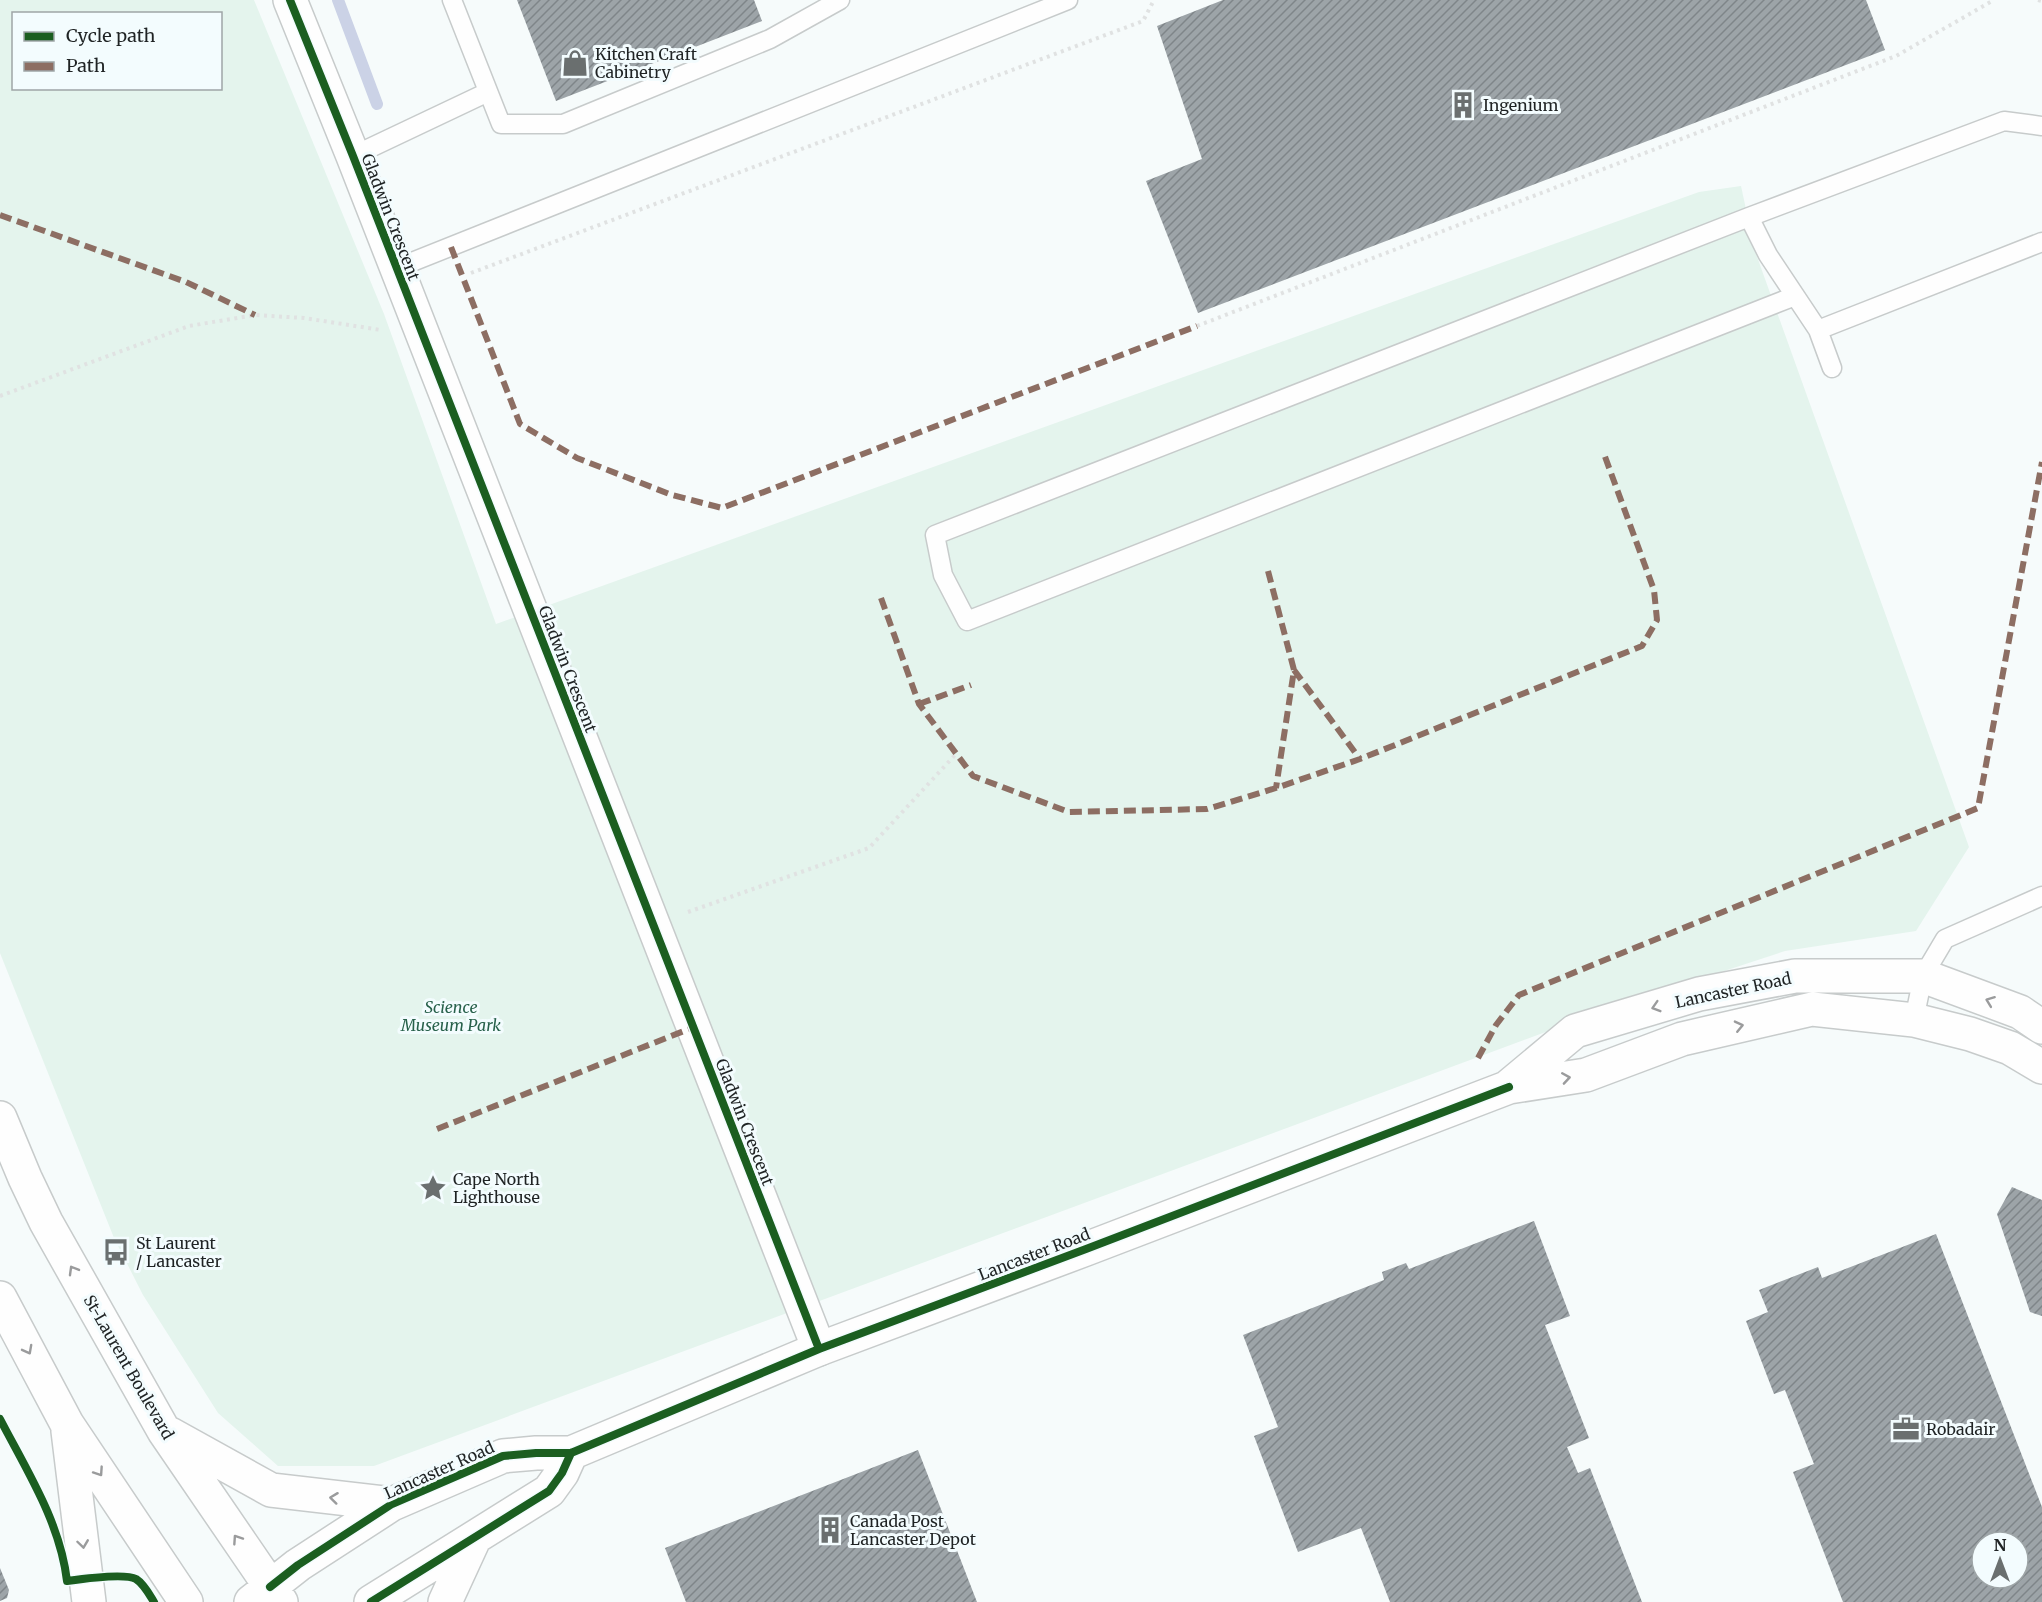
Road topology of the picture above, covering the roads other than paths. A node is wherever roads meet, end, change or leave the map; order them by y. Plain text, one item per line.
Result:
1 (290, 0) edge
2 (452, 0) edge
3 (840, 0) edge
4 (1068, 0) edge
5 (488, 92) junction
6 (2042, 126) edge
7 (353, 156) junction
8 (1749, 217) junction
9 (2042, 242) edge
10 (397, 268) junction
11 (1795, 296) junction
12 (1818, 330) junction
13 (1832, 368) dead end
14 (2042, 896) edge
15 (1923, 976) junction
16 (1914, 1020) junction
17 (2042, 1027) edge
18 (2042, 1067) edge
19 (1509, 1087) junction
20 (0, 1118) edge
21 (0, 1298) edge
22 (819, 1349) junction
23 (67, 1424) junction
24 (164, 1431) junction
25 (571, 1453) junction
26 (392, 1504) junction
27 (474, 1539) junction
28 (268, 1597) edge
29 (89, 1602) edge
30 (186, 1602) edge
31 (371, 1602) edge
32 (445, 1602) edge

1 - 7 street, Gladwin Crescent
2 - 5 lane
3 - 5 lane
4 - 10 lane
5 - 7 lane
6 - 8 lane
7 - 10 street, Gladwin Crescent
8 - 11 lane
8 - 11 lane
9 - 12 lane
10 - 22 street, Gladwin Crescent
11 - 12 lane
12 - 13 lane
14 - 15 lane
15 - 16 lane
17 -> 15 street, Lancaster Road
15 -> 19 street, Lancaster Road
16 - 18 street, Lancaster Road
19 -> 16 street, Lancaster Road
19 - 22 street, Lancaster Road
24 -> 20 street, St-Laurent Boulevard
21 -> 23 street
22 - 25 street, Lancaster Road
23 -> 29 street
23 -> 30 street
26 -> 24 street
28 -> 24 street, St-Laurent Boulevard
25 - 26 street, Lancaster Road
25 - 27 street
26 - 28 street, Lancaster Road
27 - 31 street
27 - 32 street

